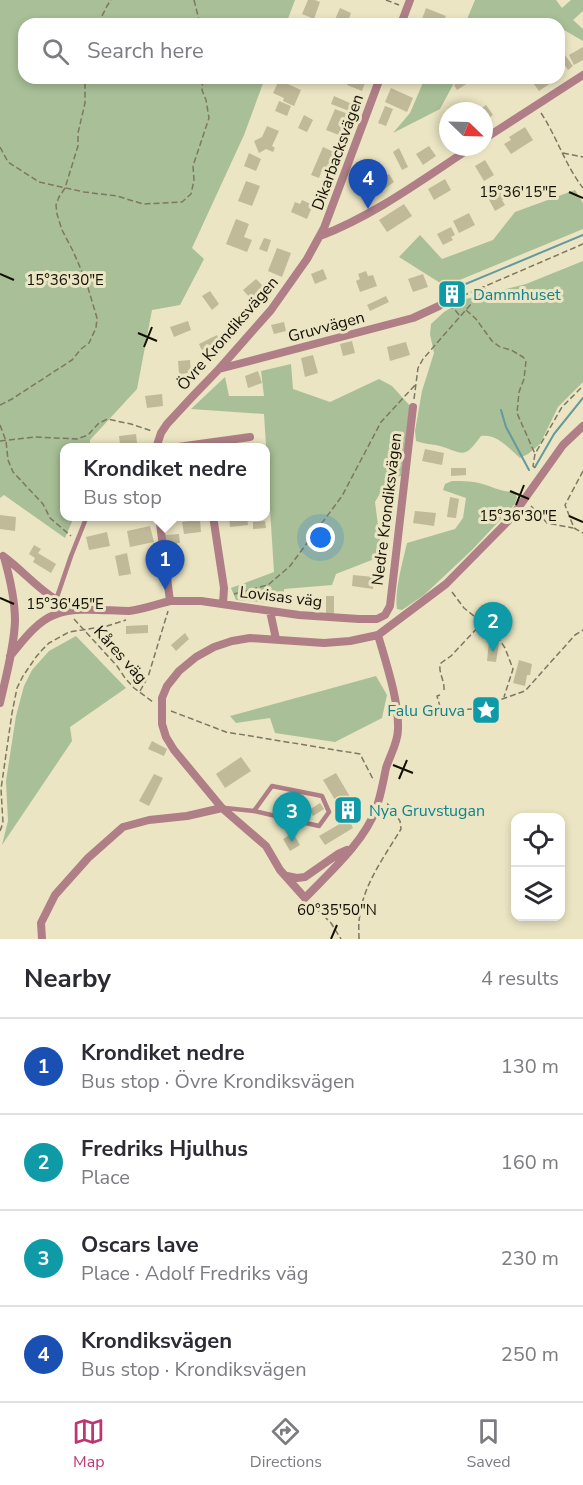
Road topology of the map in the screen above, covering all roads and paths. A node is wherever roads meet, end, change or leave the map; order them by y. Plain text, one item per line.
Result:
1 (111, 0) edge
2 (194, 0) edge
3 (386, 0) edge
4 (409, 4) edge
5 (101, 18) edge
6 (198, 18) edge
7 (403, 18) edge
8 (583, 75) edge
9 (85, 84) edge
10 (202, 84) edge
11 (378, 84) edge
12 (536, 106) junction
13 (493, 134) edge
14 (0, 147) edge
15 (562, 152) junction
16 (458, 156) edge
17 (583, 157) edge
18 (65, 188) junction
19 (583, 188) edge
20 (320, 236) junction
21 (583, 244) edge
22 (485, 287) junction
23 (439, 306) junction
24 (466, 310) junction
25 (460, 317) junction
26 (219, 369) junction
27 (416, 384) junction
28 (583, 386) edge
29 (0, 405) edge
30 (413, 407) joint
31 (0, 425) edge
32 (583, 426) edge
33 (161, 434) junction
34 (250, 437) dead end
35 (0, 441) edge
36 (6, 441) junction
37 (158, 443) edge
38 (218, 443) edge
39 (535, 454) junction
40 (583, 471) edge
41 (542, 475) junction
42 (525, 499) junction
43 (85, 521) edge
44 (160, 521) edge
45 (214, 521) edge
46 (574, 528) junction
47 (583, 533) edge
48 (78, 540) junction
49 (2, 555) edge
50 (446, 584) junction
51 (56, 600) junction
52 (223, 600) junction
53 (170, 601) junction
54 (72, 611) junction
55 (270, 611) junction
56 (387, 613) joint
57 (125, 621) dead end
58 (482, 623) junction
59 (84, 629) junction
60 (583, 630) edge
61 (378, 635) junction
62 (276, 639) junction
63 (10, 656) junction
64 (444, 690) dead end
65 (139, 692) junction
66 (440, 695) dead end
67 (504, 699) junction
68 (0, 703) edge
69 (396, 704) junction
70 (162, 707) junction
71 (442, 710) junction
72 (5, 712) dead end
73 (12, 713) junction
74 (381, 795) junction
75 (222, 808) junction
76 (254, 811) junction
77 (0, 831) edge
78 (350, 849) junction
79 (280, 870) junction
80 (305, 898) junction
81 (42, 939) edge
82 (341, 939) edge
83 (359, 939) edge

1 - 5 path
2 - 6 path
3 - 4 path
4 - 7 street
8 - 12 street
9 - 18 path
10 - 18 path
11 - 20 street, Dikarbacksvägen
12 - 13 street
12 - 15 path
14 - 18 path
15 - 17 path
15 - 19 path
16 - 20 street
18 - 29 path
20 - 26 street, Övre Krondiksvägen
21 - 22 path
22 - 23 path
22 - 24 path
23 - 25 path
23 - 26 street, Gruvvägen
24 - 25 path
24 - 39 path
25 - 27 path
26 - 33 street, Övre Krondiksvägen
27 - 30 path
27 - 52 path
28 - 39 path
30 - 56 street, Nedre Krondiksvägen
31 - 36 path
32 - 41 street
33 - 36 path
33 - 37 street, Övre Krondiksvägen
34 - 38 street
35 - 36 path
36 - 48 path
39 - 41 path
40 - 46 path
41 - 42 street
42 - 46 path
42 - 50 street
43 - 48 lane
44 - 53 street
45 - 52 street
46 - 47 path
48 - 51 lane
49 - 51 street
49 - 63 street
50 - 58 path
50 - 61 street
51 - 54 street
52 - 53 street, Lovisas väg
52 - 55 street, Lovisas väg
53 - 54 street
53 - 65 path
54 - 59 path, Kåres väg
54 - 63 street
55 - 56 street, Lovisas väg
55 - 62 street
57 - 59 path
58 - 64 path
58 - 67 path
59 - 65 path, Kåres väg
59 - 73 path
60 - 67 path
61 - 62 street
61 - 69 street
62 - 70 street
63 - 68 street
65 - 70 path, Kåres väg
66 - 71 path
67 - 71 path
69 - 71 path
69 - 74 street
70 - 74 path, Kåres väg
70 - 75 street
72 - 73 path
73 - 77 path
74 - 78 street
74 - 83 path
75 - 76 lane
75 - 79 street
75 - 81 street
76 - 76 lane
78 - 79 street
78 - 80 street
79 - 80 street
80 - 82 path

